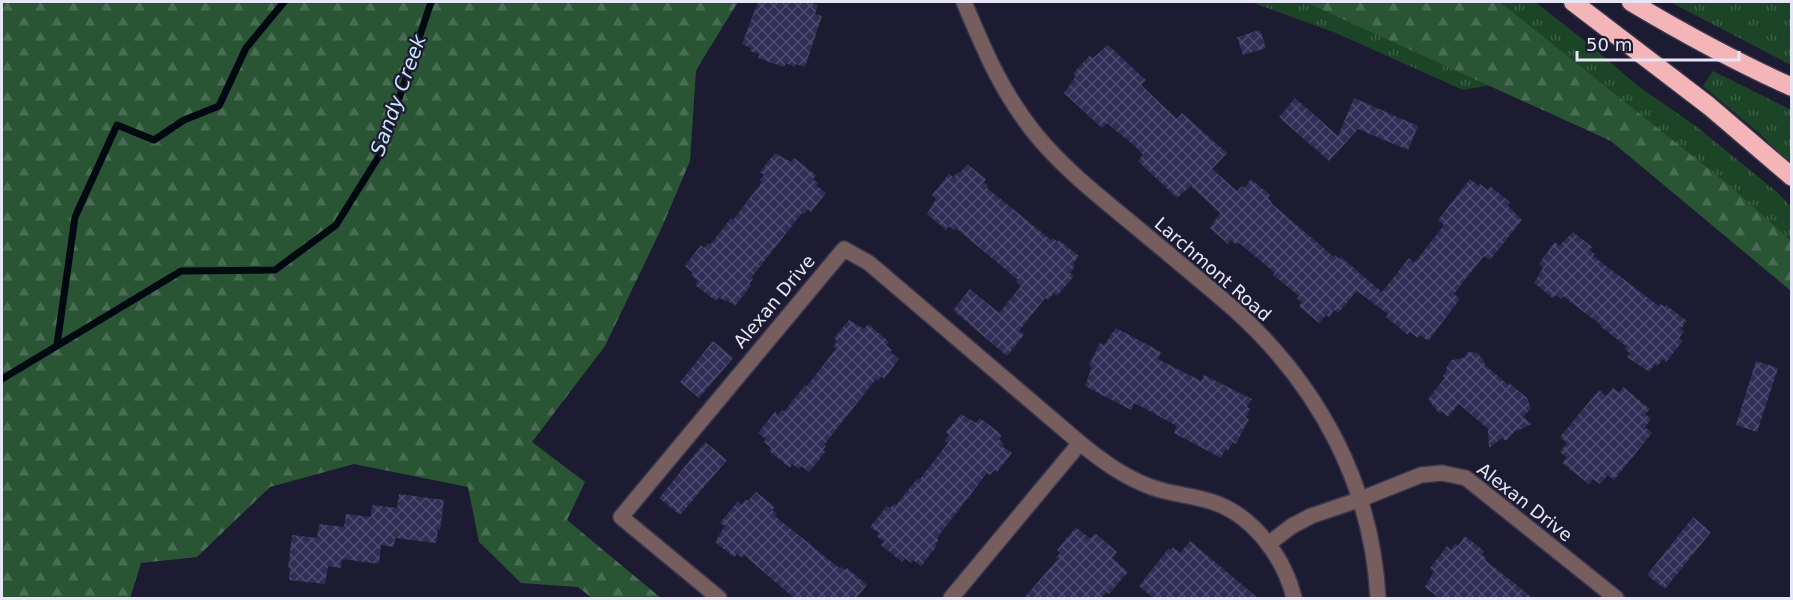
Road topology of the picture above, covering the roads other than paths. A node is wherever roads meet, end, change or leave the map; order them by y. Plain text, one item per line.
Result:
1 (964, 2) edge
2 (1573, 2) edge
3 (1631, 2) edge
4 (1791, 87) edge
5 (1791, 177) edge
6 (1080, 443) junction
7 (1361, 499) junction
8 (1268, 544) junction
9 (719, 598) edge
10 (951, 598) edge
11 (1294, 598) edge
12 (1378, 598) edge
13 (1616, 598) edge

1 - 7 street, Larchmont Road
2 - 5 highway
3 - 4 highway
6 - 8 street, Alexan Drive
6 - 9 street, Alexan Drive
6 - 10 street
7 - 8 street, Alexan Drive
7 - 12 street, Larchmont Road
7 - 13 street, Alexan Drive
8 - 11 street, Alexan Drive

